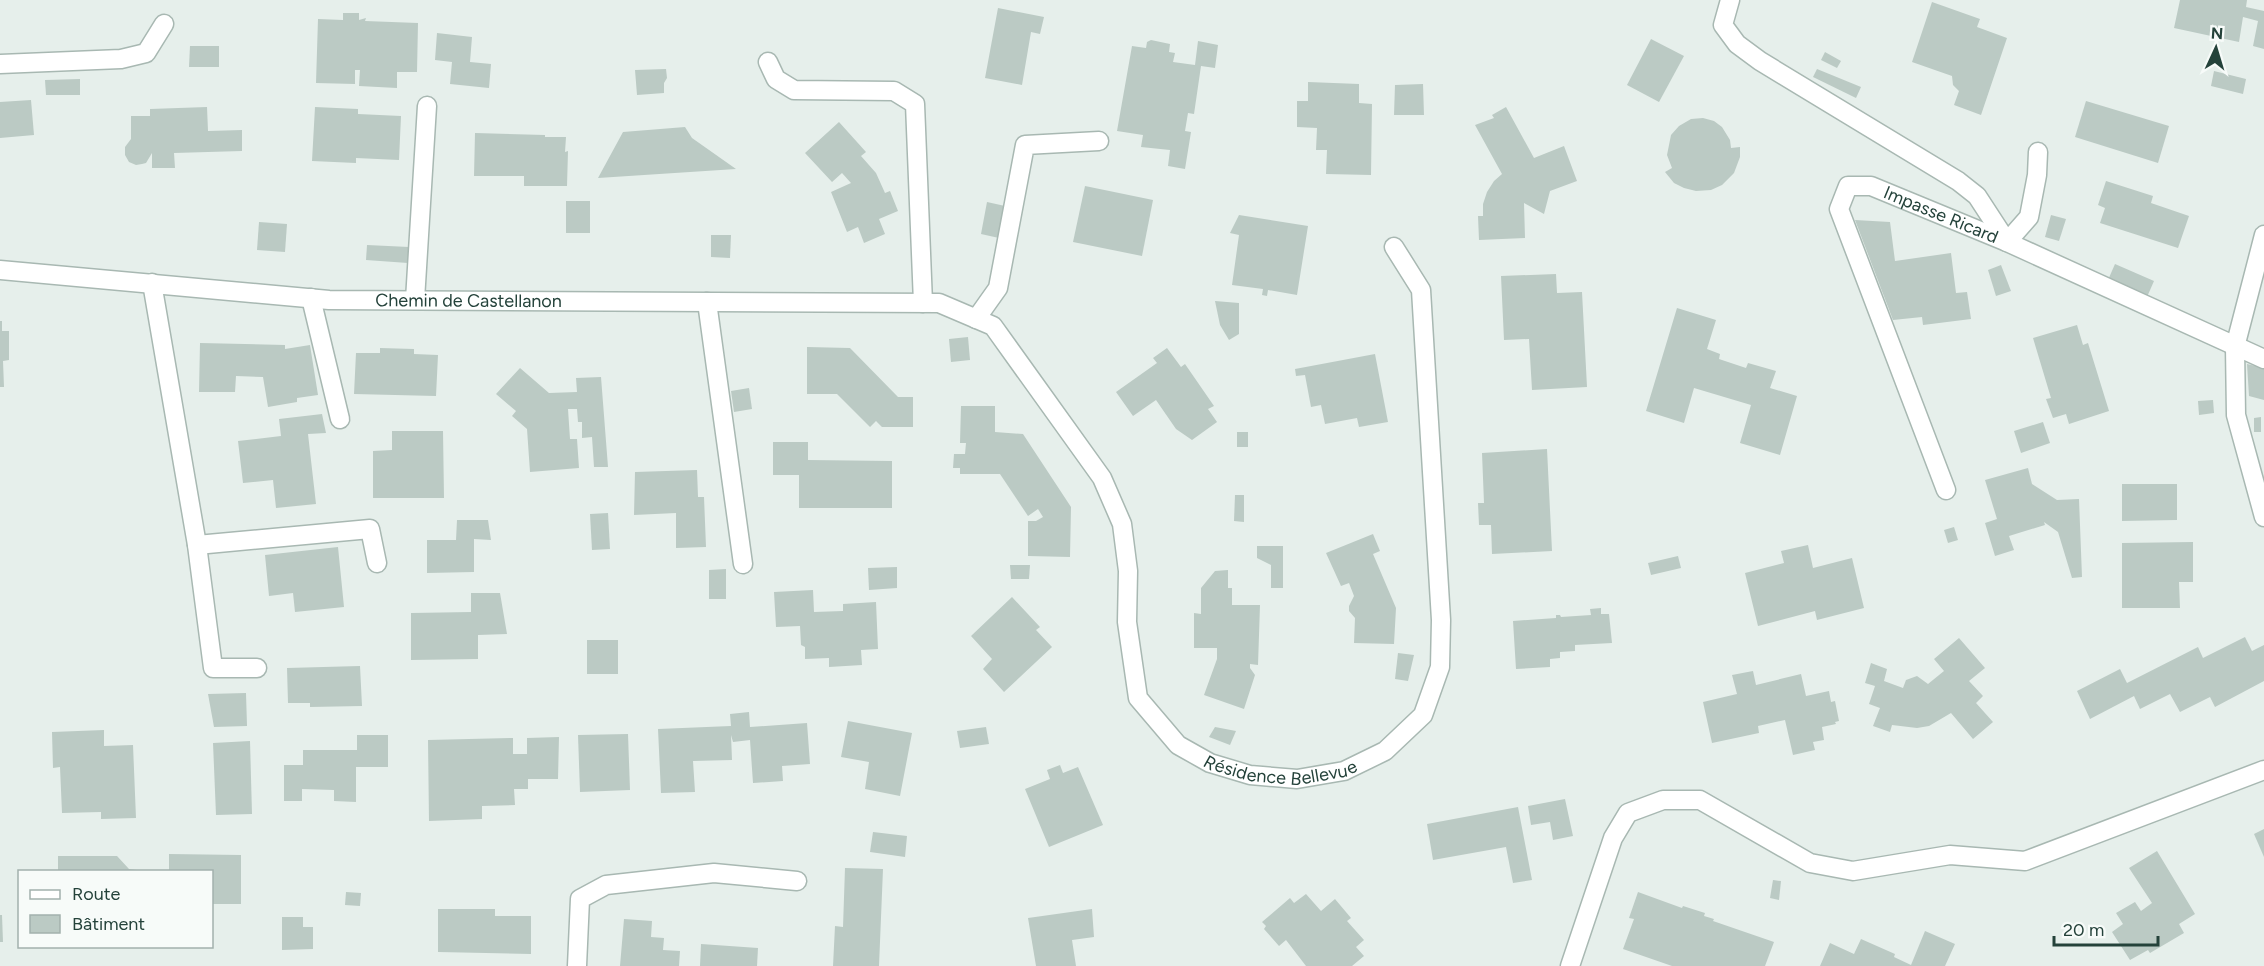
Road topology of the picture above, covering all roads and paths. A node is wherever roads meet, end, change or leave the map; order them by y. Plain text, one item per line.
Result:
1 (1730, 0) edge
2 (164, 24) dead end
3 (768, 62) dead end
4 (0, 63) edge
5 (427, 106) dead end
6 (1099, 141) dead end
7 (2038, 152) dead end
8 (2264, 236) edge
9 (2007, 242) junction
10 (1394, 246) dead end
11 (0, 270) edge
12 (152, 283) junction
13 (311, 298) junction
14 (415, 300) junction
15 (707, 302) junction
16 (931, 303) junction
17 (976, 319) junction
18 (2235, 347) junction
19 (2264, 359) edge
20 (340, 419) dead end
21 (1946, 490) dead end
22 (2264, 517) edge
23 (197, 545) junction
24 (377, 563) dead end
25 (743, 564) dead end
26 (257, 668) dead end
27 (2264, 770) edge
28 (797, 881) dead end
29 (578, 966) edge
30 (1570, 966) edge

1 - 9 street
2 - 4 street
3 - 16 street
5 - 14 street
6 - 17 street
7 - 9 street
8 - 18 street
9 - 18 street, Impasse Ricard
9 - 21 street, Impasse Ricard
10 - 17 street, Résidence Bellevue
11 - 12 street, Chemin de Castellanon
12 - 13 street, Chemin de Castellanon
12 - 23 street
13 - 14 street, Chemin de Castellanon
13 - 20 street
14 - 15 street, Chemin de Castellanon
15 - 16 street, Chemin de Castellanon
15 - 25 street
16 - 17 street, Résidence Bellevue
18 - 19 street, Impasse Ricard
18 - 22 street
23 - 24 street
23 - 26 street
27 - 30 street
28 - 29 street

